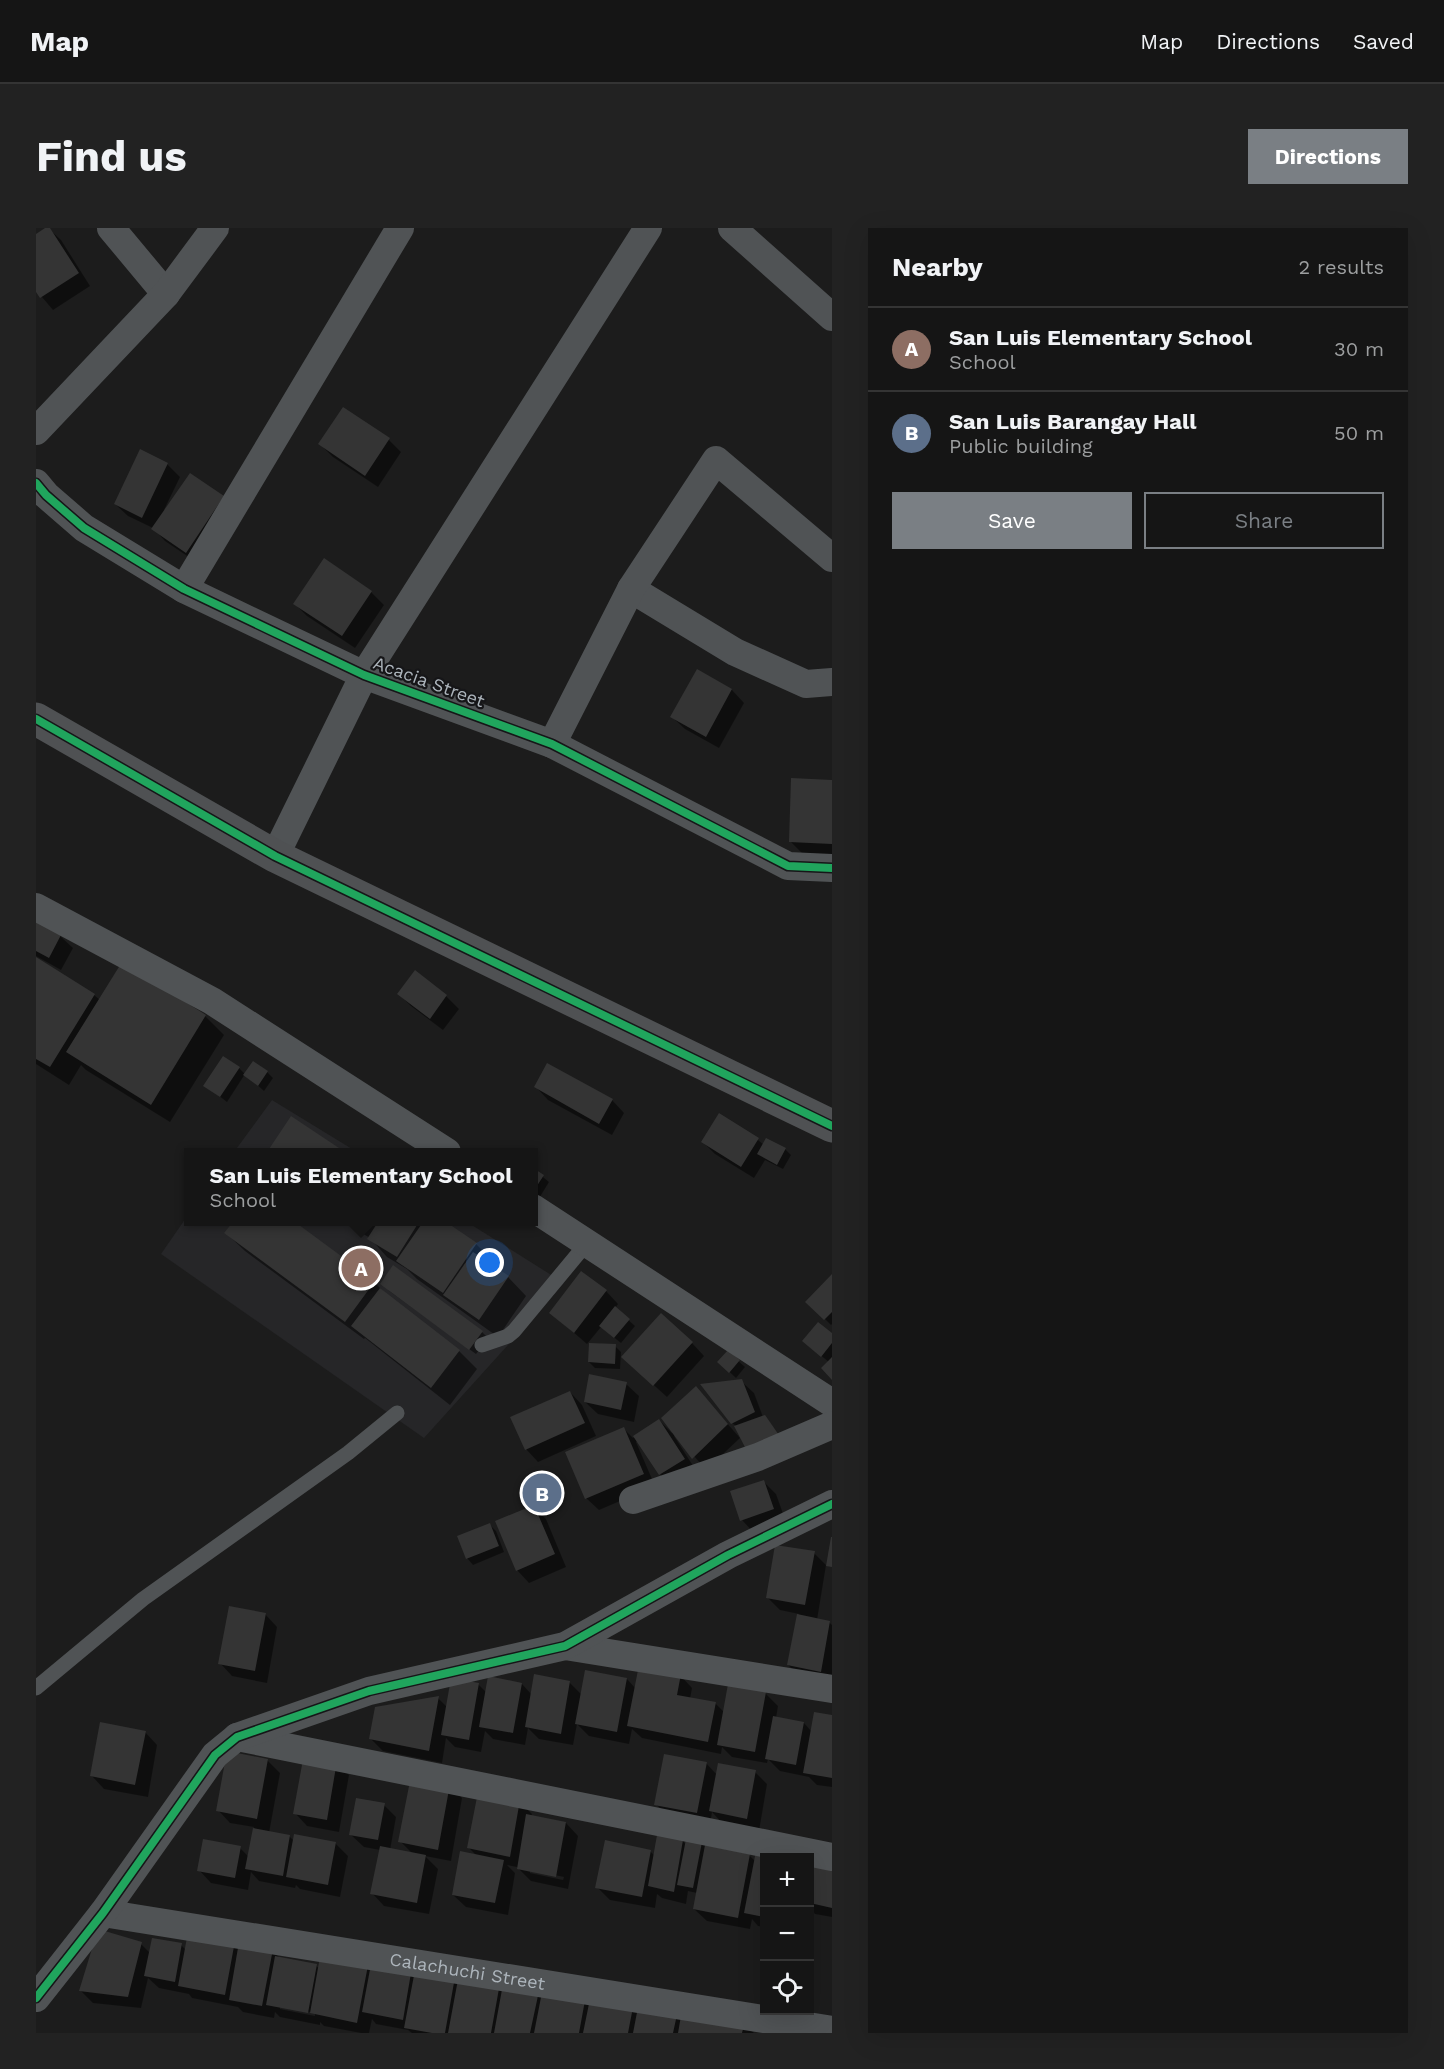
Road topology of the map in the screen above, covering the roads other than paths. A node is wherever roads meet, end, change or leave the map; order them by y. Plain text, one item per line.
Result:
1 (111, 228) edge
2 (215, 228) edge
3 (400, 228) edge
4 (648, 228) edge
5 (732, 228) edge
6 (166, 294) junction
7 (832, 317) edge
8 (36, 431) edge
9 (36, 483) edge
10 (832, 558) edge
11 (184, 589) junction
12 (631, 589) junction
13 (364, 675) junction
14 (832, 682) edge
15 (36, 719) edge
16 (552, 744) junction
17 (275, 856) junction
18 (832, 868) edge
19 (36, 907) edge
20 (832, 1126) edge
21 (441, 1148) edge
22 (538, 1211) edge
23 (587, 1243) junction
24 (482, 1345) dead end
25 (832, 1403) edge
26 (397, 1413) dead end
27 (832, 1425) edge
28 (633, 1500) dead end
29 (832, 1504) edge
30 (565, 1646) junction
31 (36, 1688) edge
32 (832, 1689) edge
33 (237, 1737) junction
34 (832, 1857) edge
35 (103, 1913) junction
36 (36, 1998) edge
37 (832, 2030) edge

1 - 6 street
2 - 6 street
3 - 11 street
4 - 13 street
5 - 7 street
6 - 8 street
9 - 11 street, Acacia Street
10 - 12 street
11 - 13 street, Acacia Street
12 - 14 street
12 - 16 street
13 - 16 street, Acacia Street
13 - 17 street
15 - 17 street
16 - 18 street, Acacia Street
17 - 20 street
19 - 21 street
22 - 23 street
23 - 24 lane
23 - 25 street
26 - 31 lane
27 - 28 street
29 - 30 street
30 - 32 street
30 - 33 street
33 - 34 street
33 - 35 street
35 - 36 street
35 - 37 street, Calachuchi Street

